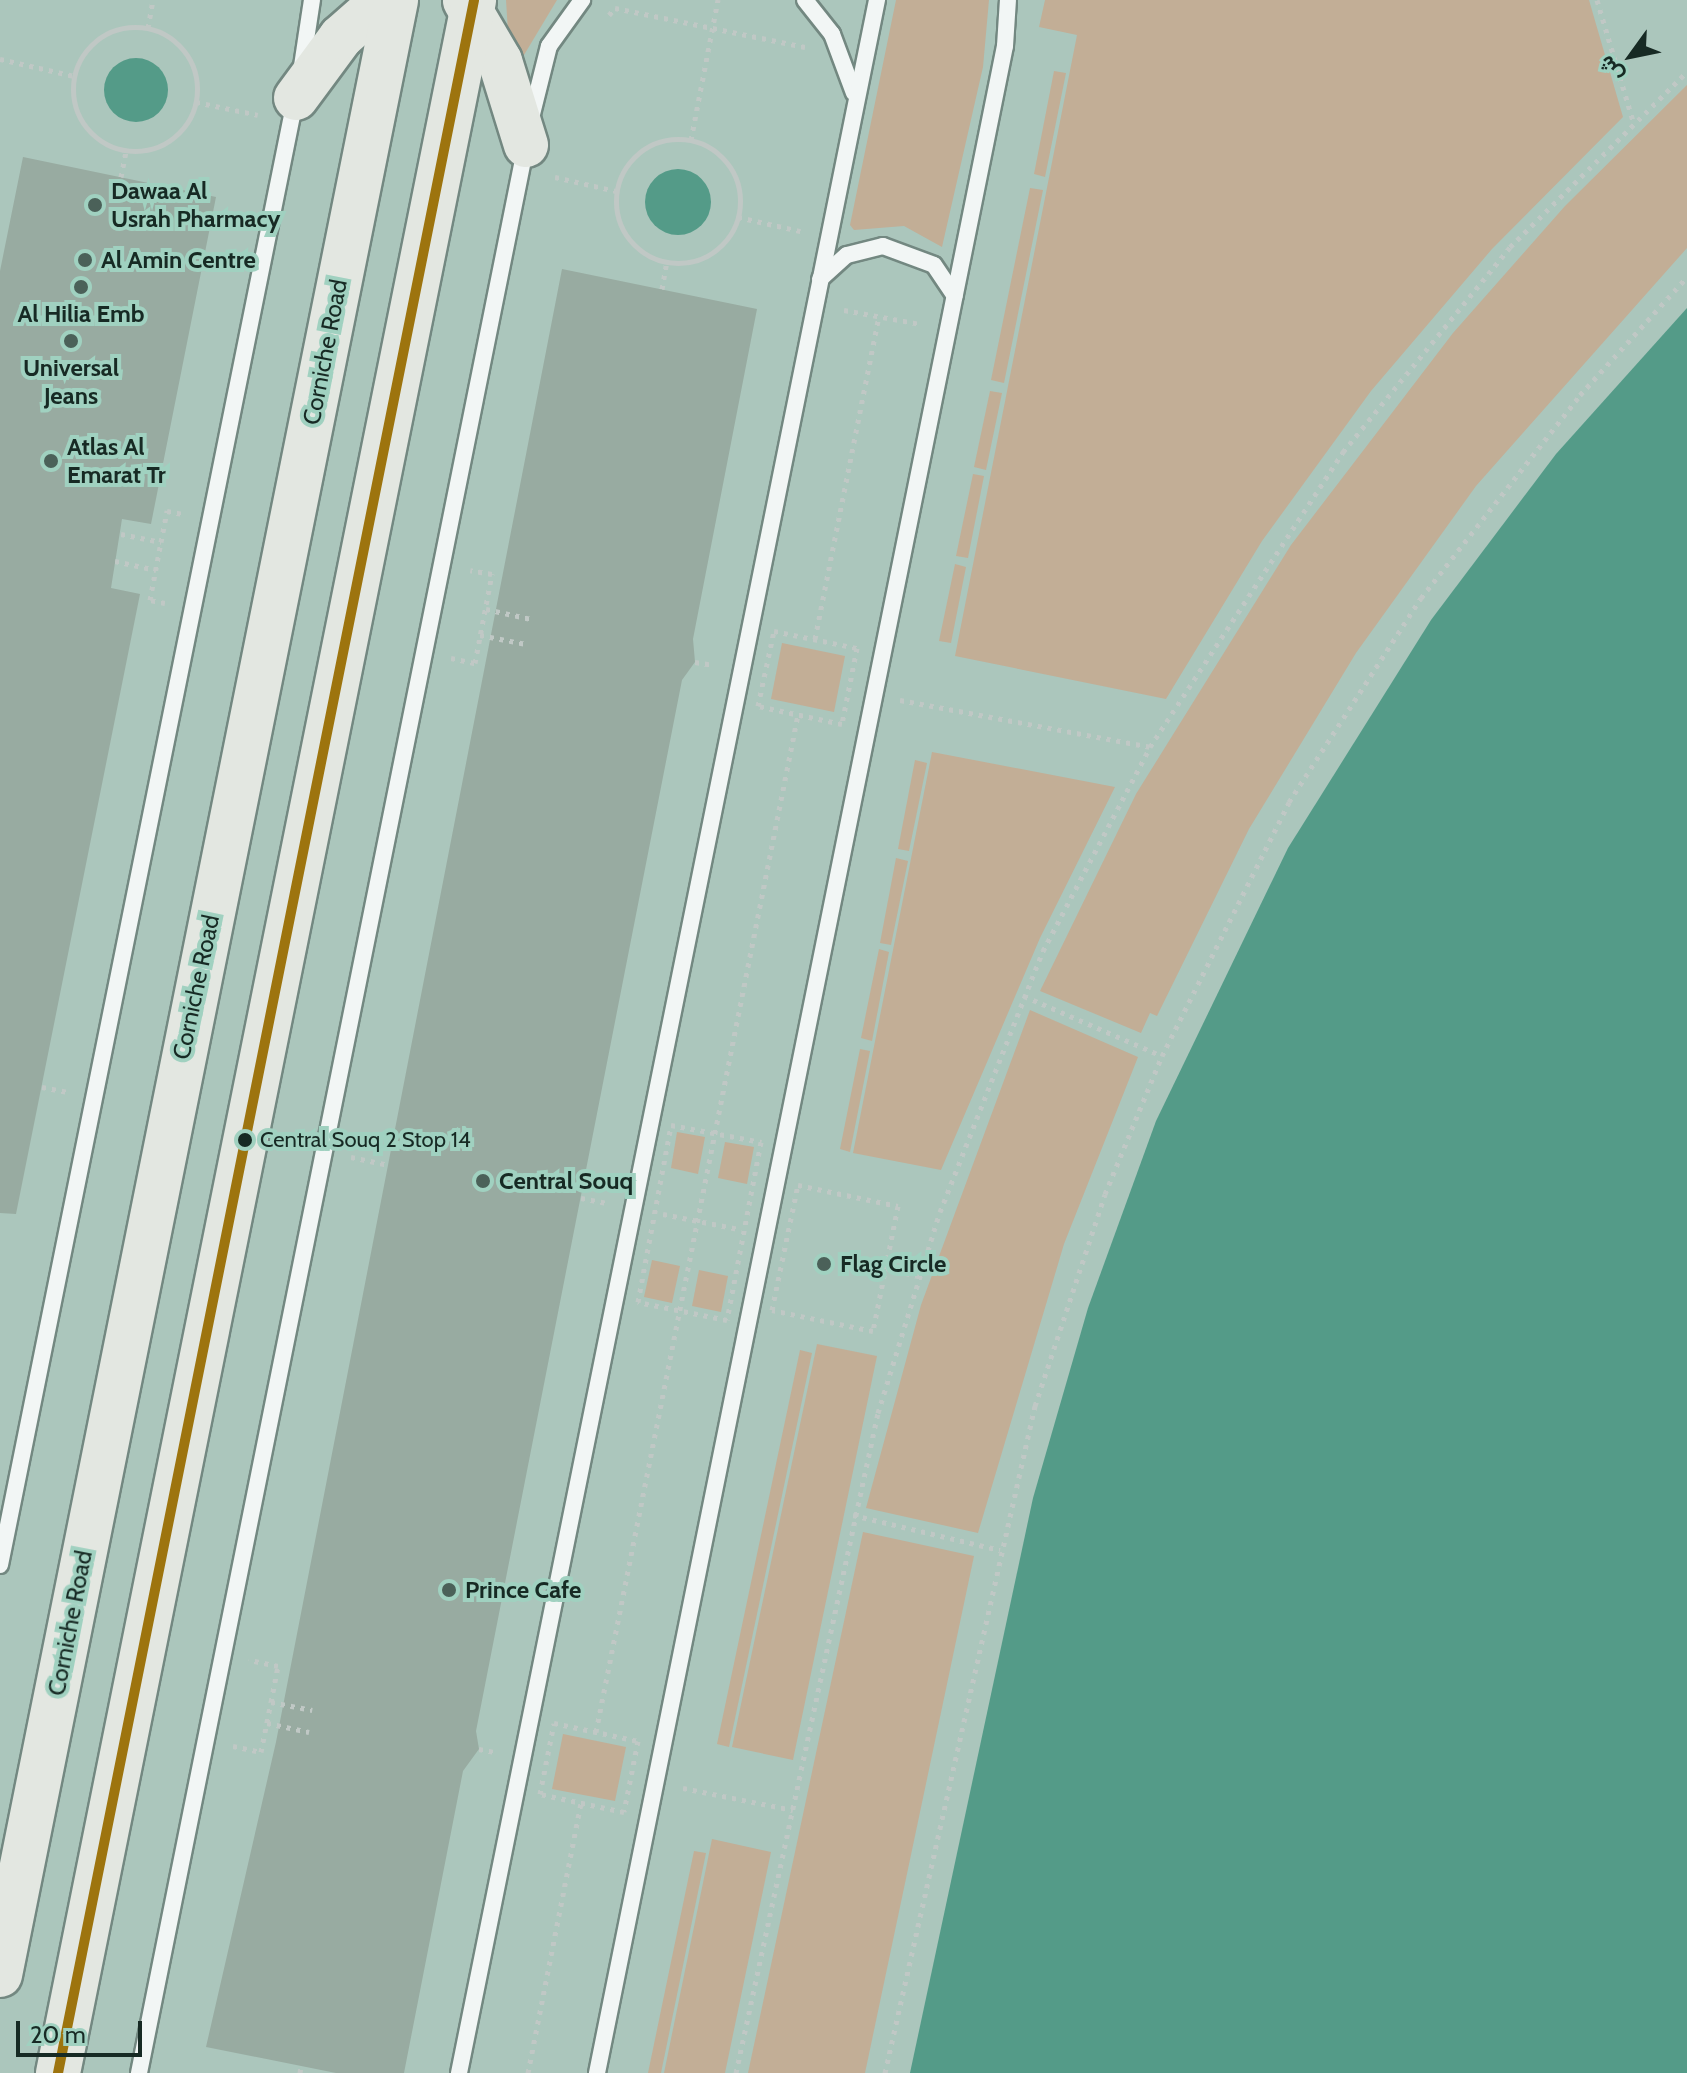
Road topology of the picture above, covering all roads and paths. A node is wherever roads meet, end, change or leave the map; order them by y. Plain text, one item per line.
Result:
1 (153, 0) edge
2 (312, 0) edge
3 (383, 0) edge
4 (396, 0) edge
5 (582, 0) edge
6 (718, 0) edge
7 (805, 0) edge
8 (877, 0) edge
9 (1008, 0) edge
10 (1597, 0) edge
11 (470, 3) edge
12 (606, 19) dead end
13 (148, 28) junction
14 (712, 28) junction
15 (812, 49) dead end
16 (0, 59) edge
17 (1687, 72) edge
18 (74, 76) junction
19 (296, 98) junction
20 (856, 99) junction
21 (196, 102) junction
22 (239, 111) dead end
23 (1633, 121) junction
24 (691, 140) junction
25 (526, 145) junction
26 (126, 151) junction
27 (121, 177) dead end
28 (575, 182) dead end
29 (616, 191) junction
30 (738, 217) junction
31 (775, 225) dead end
32 (667, 262) junction
33 (1687, 277) edge
34 (820, 280) junction
35 (662, 289) dead end
36 (955, 296) junction
37 (815, 305) junction
38 (879, 316) junction
39 (948, 329) junction
40 (121, 534) dead end
41 (161, 542) dead end
42 (115, 561) dead end
43 (445, 565) junction
44 (156, 570) dead end
45 (486, 609) junction
46 (531, 619) dead end
47 (480, 635) junction
48 (815, 639) junction
49 (526, 644) dead end
50 (427, 654) junction
51 (848, 691) junction
52 (872, 695) junction
53 (798, 715) junction
54 (1150, 747) junction
55 (1024, 996) junction
56 (1162, 1056) junction
57 (42, 1087) dead end
58 (71, 1093) dead end
59 (715, 1133) junction
60 (348, 1156) dead end
61 (385, 1164) dead end
62 (581, 1198) dead end
63 (634, 1208) junction
64 (655, 1213) junction
65 (697, 1221) junction
66 (745, 1230) junction
67 (765, 1234) junction
68 (787, 1238) junction
69 (886, 1268) junction
70 (919, 1276) junction
71 (680, 1310) junction
72 (853, 1515) junction
73 (1000, 1550) junction
74 (0, 1565) edge
75 (224, 1655) junction
76 (271, 1702) junction
77 (312, 1710) dead end
78 (267, 1723) junction
79 (309, 1732) dead end
80 (596, 1732) junction
81 (208, 1742) junction
82 (631, 1777) junction
83 (656, 1782) junction
84 (581, 1803) junction
85 (793, 1810) junction
86 (0, 1975) edge
87 (58, 2073) edge
88 (139, 2073) edge
89 (459, 2073) edge
90 (528, 2073) edge
91 (597, 2073) edge
92 (736, 2073) edge
93 (885, 2073) edge

1 - 13 path
2 - 19 lane
3 - 19 main road
4 - 86 main road, Corniche Road
5 - 25 lane
6 - 14 path
7 - 20 lane
8 - 20 lane
9 - 36 lane
10 - 23 path
11 - 25 main road
11 - 87 main road
12 - 14 path
13 - 18 path
13 - 21 path
14 - 15 path
14 - 24 path
16 - 18 path
17 - 23 path
18 - 26 path
19 - 74 lane
20 - 34 lane
21 - 22 path
21 - 26 path
23 - 54 path
24 - 29 path
24 - 30 path
25 - 43 lane
26 - 27 path
28 - 29 path
29 - 32 path
30 - 31 path
30 - 32 path
32 - 35 path
33 - 56 path
34 - 36 lane
34 - 37 lane
36 - 39 lane
37 - 38 path
37 - 63 lane
38 - 39 path
38 - 48 path
39 - 52 lane
40 - 41 path
42 - 44 path
43 - 45 path
43 - 50 lane
45 - 46 path
45 - 47 path
47 - 49 path
47 - 50 path
48 - 51 path
48 - 53 path
50 - 75 lane
51 - 52 path
51 - 53 path
52 - 54 path
52 - 67 lane
53 - 59 path
54 - 55 path
55 - 56 path
55 - 70 path
56 - 73 path
57 - 58 path
59 - 64 path
59 - 65 path
59 - 66 path
60 - 61 path
62 - 63 path
63 - 64 path
63 - 89 lane
64 - 65 path
64 - 71 path
65 - 66 path
65 - 71 path
66 - 67 path
66 - 71 path
67 - 68 path
67 - 83 lane
68 - 69 path
68 - 69 path
69 - 70 path
70 - 72 path
71 - 80 path
72 - 73 path
72 - 85 path
73 - 93 path
75 - 76 path
75 - 81 lane
76 - 77 path
76 - 78 path
78 - 79 path
78 - 81 path
80 - 82 path
80 - 84 path
81 - 88 lane
82 - 83 path
82 - 84 path
83 - 85 path
83 - 91 lane
84 - 90 path
85 - 92 path

